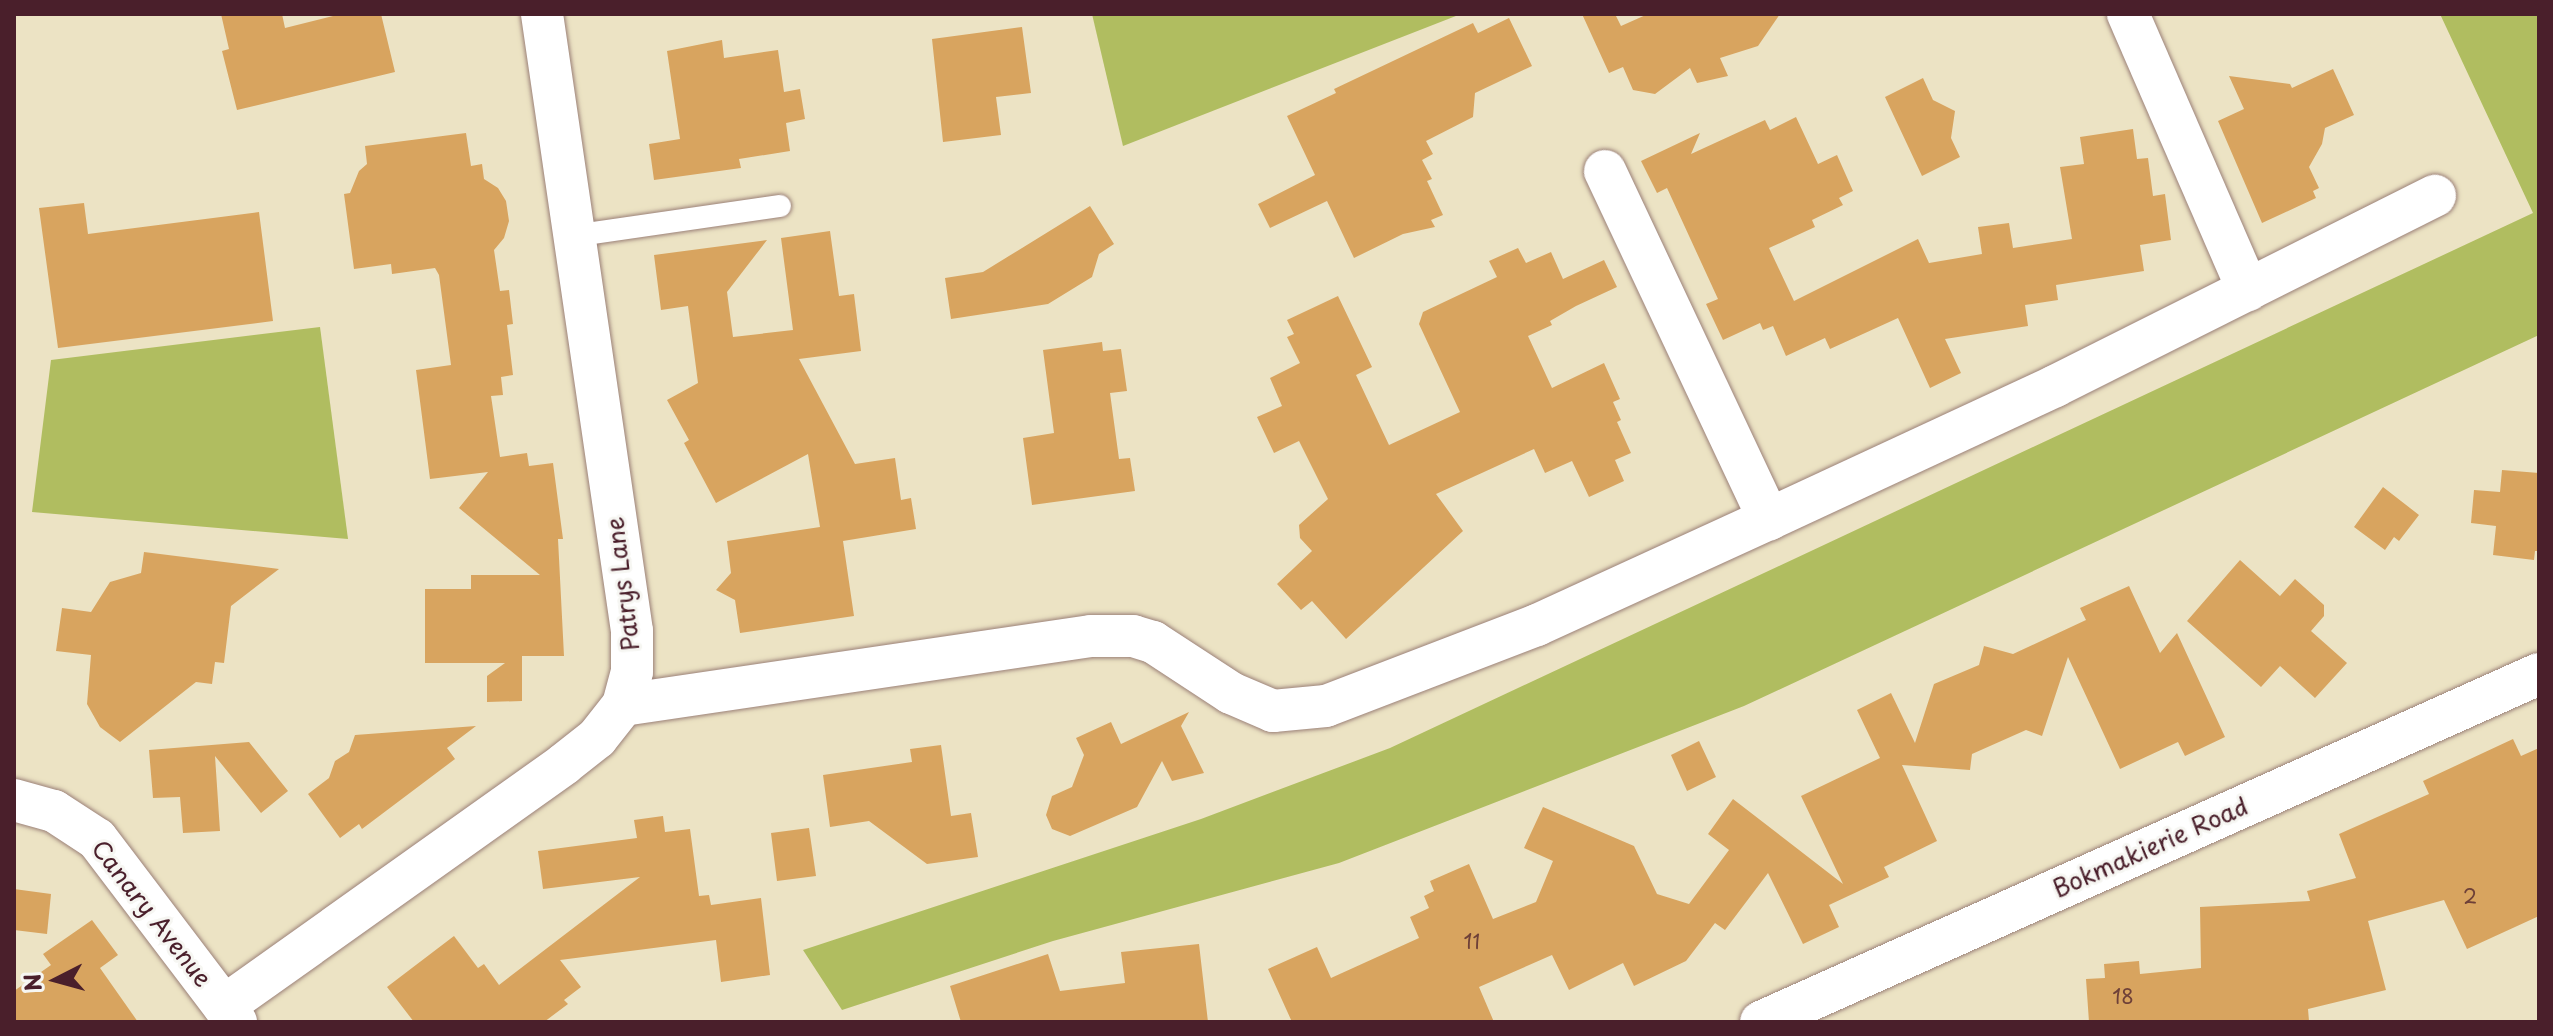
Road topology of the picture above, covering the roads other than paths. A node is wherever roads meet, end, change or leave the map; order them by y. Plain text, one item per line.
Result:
1 (542, 14) edge
2 (2128, 14) edge
3 (1605, 171) dead end
4 (2435, 196) dead end
5 (780, 206) dead end
6 (572, 236) junction
7 (2248, 290) junction
8 (1769, 519) junction
9 (2539, 674) edge
10 (623, 705) junction
11 (14, 800) edge
12 (230, 1014) edge
13 (1761, 1022) edge

1 - 6 street, Patrys Lane
2 - 7 street
3 - 8 street
4 - 7 street
5 - 6 lane
6 - 10 street, Patrys Lane
7 - 8 street
8 - 10 street
9 - 13 street, Bokmakierie Road
10 - 12 street, Patrys Lane
11 - 12 street, Canary Avenue

